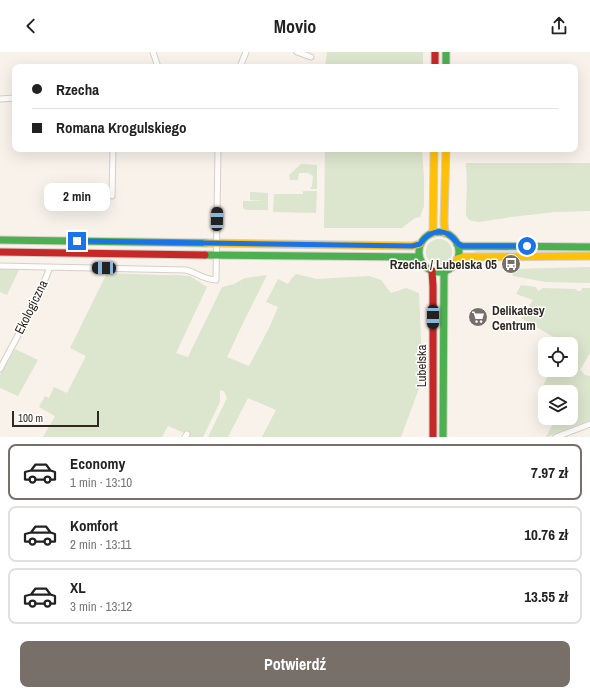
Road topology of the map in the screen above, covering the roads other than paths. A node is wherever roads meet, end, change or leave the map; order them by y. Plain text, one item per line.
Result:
1 (153, 52) edge
2 (246, 52) edge
3 (297, 52) edge
4 (435, 52) edge
5 (446, 52) edge
6 (311, 57) dead end
7 (157, 64) edge
8 (241, 64) edge
9 (435, 64) edge
10 (446, 64) edge
11 (12, 98) edge
12 (0, 99) edge
13 (113, 152) edge
14 (218, 152) edge
15 (434, 152) edge
16 (446, 152) edge
17 (112, 196) dead end
18 (432, 233) junction
19 (445, 233) junction
20 (0, 240) edge
21 (217, 243) junction
22 (420, 244) junction
23 (457, 244) junction
24 (590, 247) edge
25 (0, 252) edge
26 (216, 255) junction
27 (590, 256) edge
28 (420, 259) junction
29 (457, 259) junction
30 (0, 266) edge
31 (50, 267) junction
32 (432, 271) junction
33 (445, 271) junction
34 (0, 369) edge
35 (590, 424) edge
36 (433, 437) edge
37 (443, 437) edge
38 (556, 437) edge

1 - 7 street
2 - 8 street
3 - 6 street
4 - 9 main road
5 - 10 main road
11 - 12 street
13 - 17 street
14 - 21 street
15 - 18 main road
16 - 19 main road
18 - 19 main road
18 - 22 main road
19 - 23 main road
20 - 21 main road
21 - 22 main road
21 - 26 street
22 - 28 main road
23 - 24 main road
23 - 29 main road
25 - 26 main road
26 - 28 main road
26 - 31 street
27 - 29 main road
28 - 32 main road
29 - 33 main road
30 - 31 street
31 - 34 street, Ekologiczna
32 - 33 main road
32 - 36 main road, Lubelska
33 - 37 main road, Lubelska
35 - 38 street

